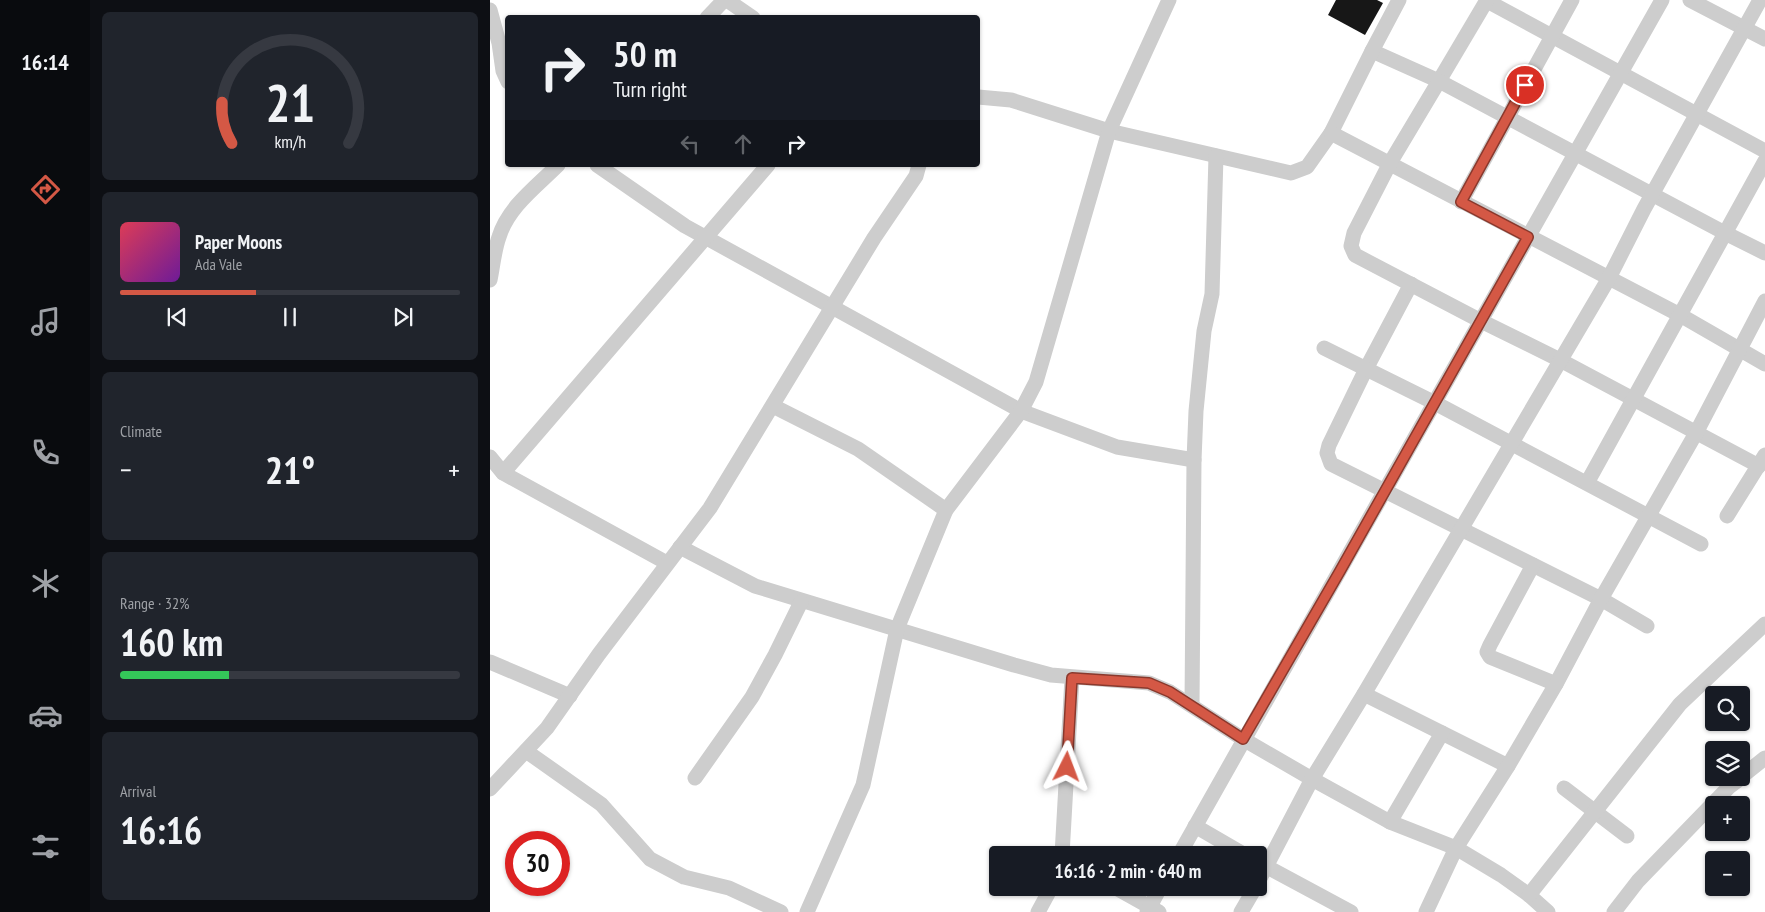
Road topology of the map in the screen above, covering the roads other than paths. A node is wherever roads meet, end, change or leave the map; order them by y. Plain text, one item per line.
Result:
1 (726, 0) edge
2 (1169, 0) edge
3 (1399, 0) edge
4 (1572, 0) edge
5 (1662, 0) edge
6 (1690, 0) edge
7 (1760, 0) edge
8 (1487, 1) edge
9 (490, 10) edge
10 (710, 15) edge
11 (749, 15) edge
12 (1744, 28) junction
13 (1552, 36) junction
14 (1765, 39) edge
15 (1372, 51) junction
16 (1620, 73) junction
17 (505, 76) edge
18 (1439, 81) junction
19 (980, 97) edge
20 (1697, 114) junction
21 (1507, 117) junction
22 (1109, 131) junction
23 (1331, 133) junction
24 (1765, 150) edge
25 (1575, 153) junction
26 (1216, 156) junction
27 (1765, 161) edge
28 (1390, 164) junction
29 (556, 167) edge
30 (600, 167) edge
31 (766, 167) edge
32 (918, 167) edge
33 (1652, 194) junction
34 (1461, 202) junction
35 (1725, 233) junction
36 (1528, 237) junction
37 (706, 238) junction
38 (1765, 252) edge
39 (1608, 278) junction
40 (490, 280) edge
41 (1411, 284) junction
42 (1765, 301) edge
43 (832, 308) junction
44 (1680, 315) junction
45 (1481, 321) junction
46 (1324, 348) dead end
47 (1740, 349) junction
48 (1560, 360) junction
49 (1765, 364) edge
50 (1366, 369) junction
51 (1634, 399) junction
52 (1435, 403) junction
53 (773, 406) junction
54 (1021, 411) junction
55 (1696, 433) junction
56 (1511, 443) junction
57 (490, 456) edge
58 (1194, 460) junction
59 (1762, 461) edge
60 (503, 473) junction
61 (1587, 483) junction
62 (1385, 492) junction
63 (946, 510) junction
64 (1648, 516) junction
65 (1727, 516) dead end
66 (1461, 529) junction
67 (1701, 544) dead end
68 (680, 547) junction
69 (667, 563) junction
70 (1533, 566) junction
71 (1601, 599) junction
72 (801, 602) junction
73 (1764, 625) edge
74 (1648, 626) dead end
75 (897, 629) junction
76 (490, 662) edge
77 (1072, 678) junction
78 (1556, 684) junction
79 (1364, 694) junction
80 (570, 696) junction
81 (1192, 706) junction
82 (1442, 733) junction
83 (1243, 739) junction
84 (526, 751) junction
85 (1765, 758) edge
86 (1508, 766) junction
87 (1750, 770) edge
88 (694, 778) dead end
89 (1312, 779) junction
90 (1730, 786) edge
91 (1564, 788) dead end
92 (490, 789) edge
93 (1595, 812) junction
94 (1390, 822) junction
95 (1195, 826) junction
96 (1627, 836) dead end
97 (1063, 846) edge
98 (1183, 846) edge
99 (1229, 846) edge
100 (1456, 848) junction
101 (1267, 856) edge
102 (1267, 868) edge
103 (1529, 895) junction
104 (1047, 896) edge
105 (1129, 896) edge
106 (1157, 896) edge
107 (1250, 896) edge
108 (1152, 910) edge
109 (781, 912) edge
110 (806, 912) edge
111 (1038, 912) edge
112 (1241, 912) edge
113 (1351, 912) edge
114 (1426, 912) edge
115 (1548, 912) edge
116 (1614, 912) edge

1 - 10 street
1 - 11 street
2 - 22 street
3 - 15 street
4 - 13 street
5 - 16 street
6 - 12 street
7 - 12 street
8 - 13 street
8 - 18 street
9 - 17 street
12 - 14 street
12 - 20 street
13 - 16 street
13 - 21 street
15 - 18 street
15 - 23 street
16 - 20 street
16 - 25 street
18 - 21 street
18 - 28 street
19 - 22 street
20 - 24 street
20 - 33 street
21 - 25 street
21 - 34 street
22 - 26 street
22 - 54 street
23 - 26 street
23 - 28 street
25 - 33 street
25 - 36 street
26 - 58 street
27 - 35 street
28 - 34 street
28 - 41 street
29 - 40 street
30 - 37 street
31 - 37 street
32 - 43 street
33 - 35 street
33 - 39 street
34 - 36 street
35 - 38 street
35 - 44 street
36 - 39 street
36 - 45 street
37 - 43 street
37 - 60 street
39 - 44 street
39 - 48 street
41 - 45 street
41 - 50 street
42 - 47 street
43 - 53 street
43 - 54 street
44 - 47 street
44 - 51 street
45 - 48 street
45 - 52 street
46 - 50 street
47 - 49 street
47 - 55 street
48 - 51 street
48 - 56 street
50 - 52 street
50 - 62 street
51 - 55 street
51 - 61 street
52 - 56 street
52 - 62 street
53 - 63 street
53 - 68 street
54 - 58 street
54 - 63 street
55 - 59 street
55 - 64 street
56 - 61 street
56 - 66 street
57 - 60 street
58 - 81 street
59 - 65 street
60 - 69 street
61 - 64 street
62 - 66 street
62 - 83 street
63 - 75 street
64 - 67 street
64 - 71 street
66 - 70 street
66 - 79 street
68 - 69 street
68 - 72 street
69 - 80 street
70 - 71 street
70 - 78 street
71 - 74 street
71 - 78 street
72 - 75 street
72 - 88 street
73 - 93 street
75 - 77 street
75 - 110 street
76 - 80 street
77 - 81 street
77 - 97 street
78 - 86 street
79 - 82 street
79 - 89 street
80 - 84 street
81 - 83 street
82 - 86 street
82 - 94 street
83 - 89 street
83 - 95 street
84 - 92 street
84 - 109 street
85 - 87 street
86 - 100 street
89 - 94 street
89 - 101 street
90 - 116 street
91 - 93 street
93 - 96 street
93 - 103 street
94 - 100 street
95 - 98 street
95 - 99 street
100 - 103 street
100 - 114 street
102 - 113 street
103 - 115 street
104 - 111 street
105 - 108 street
106 - 108 street
107 - 112 street

